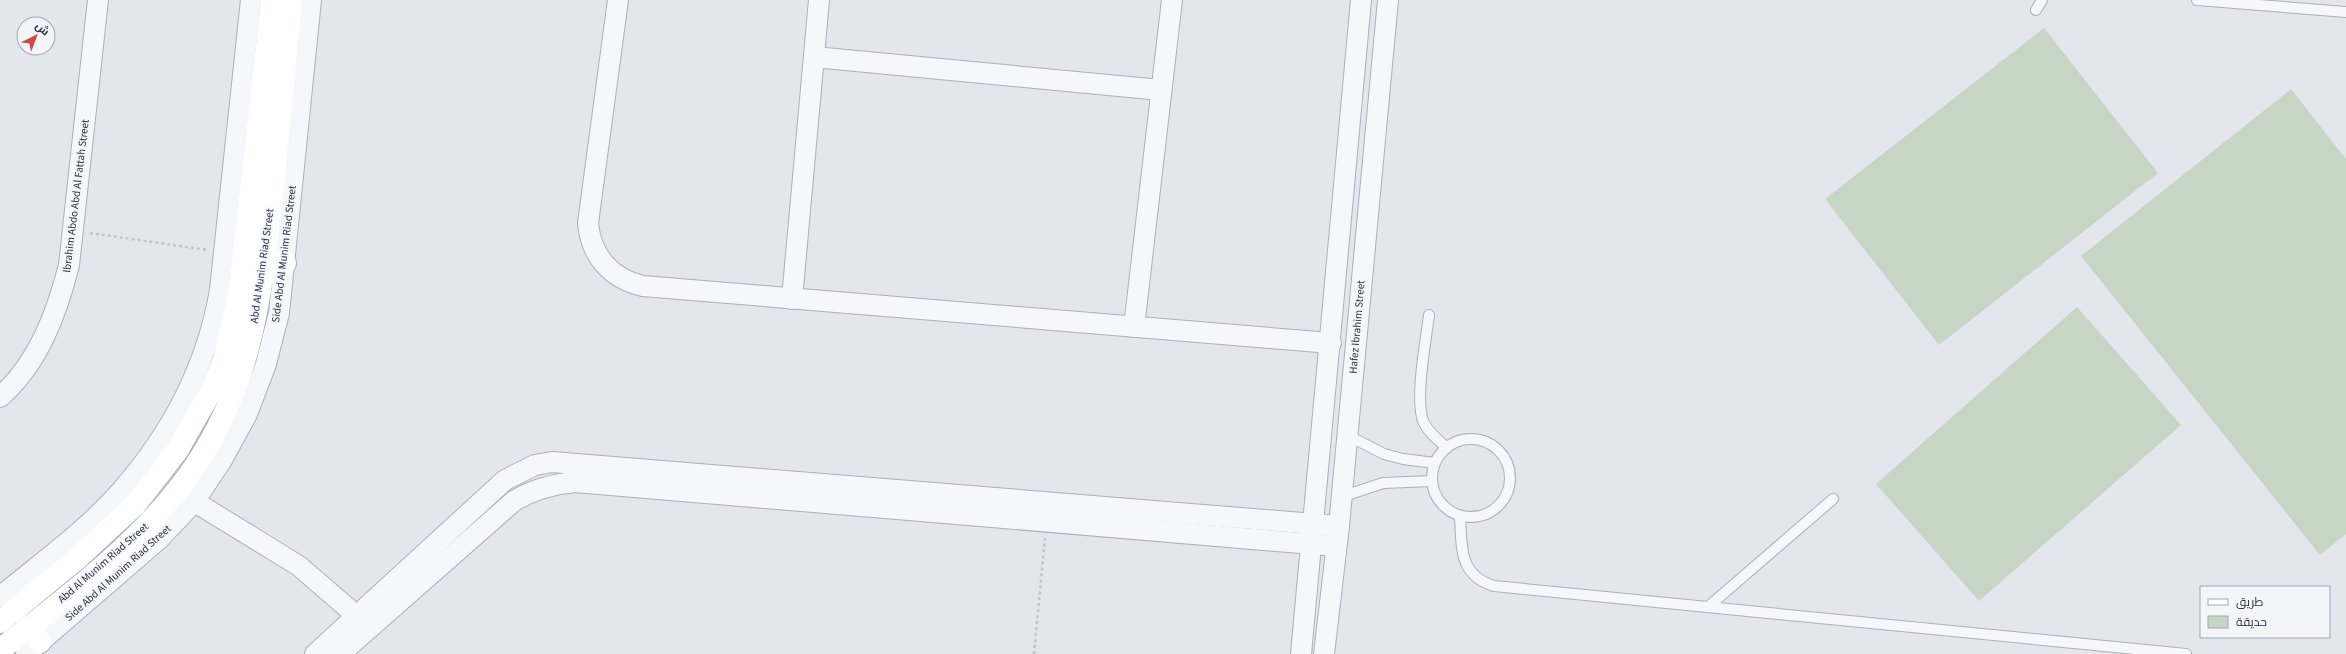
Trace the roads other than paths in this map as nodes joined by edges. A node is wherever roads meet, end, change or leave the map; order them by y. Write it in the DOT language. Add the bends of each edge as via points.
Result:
graph roads {
  1 [pos="98,0"];
  2 [pos="252,0"];
  3 [pos="272,0"];
  4 [pos="291,0"];
  5 [pos="311,0"];
  6 [pos="618,0"];
  7 [pos="819,0"];
  8 [pos="1172,0"];
  9 [pos="1361,0"];
  10 [pos="1388,0"];
  11 [pos="2042,0"];
  12 [pos="2197,0"];
  13 [pos="2210,1"];
  14 [pos="2036,10"];
  15 [pos="2346,12"];
  16 [pos="814,57"];
  17 [pos="1162,90"];
  18 [pos="1350,128"];
  19 [pos="1375,132"];
  20 [pos="275,262"];
  21 [pos="792,299"];
  22 [pos="1428,315"];
  23 [pos="1134,327"];
  24 [pos="1331,343"];
  25 [pos="0,397"];
  26 [pos="1347,435"];
  27 [pos="1447,448"];
  28 [pos="594,463"];
  29 [pos="1436,463"];
  30 [pos="1432,481"];
  31 [pos="591,483"];
  32 [pos="185,496"];
  33 [pos="1341,497"];
  34 [pos="1833,499"];
  35 [pos="1460,516"];
  36 [pos="1314,524"];
  37 [pos="1339,526"];
  38 [pos="1312,544"];
  39 [pos="1336,546"];
  40 [pos="408,582"];
  41 [pos="0,597"];
  42 [pos="1709,606"];
  43 [pos="358,616"];
  44 [pos="0,622"];
  45 [pos="32,641"];
  46 [pos="0,650"];
  47 [pos="315,654"];
  48 [pos="340,654"];
  49 [pos="1301,654"];
  50 [pos="1324,654"];
  51 [pos="2186,654"];
  1 -- 25 [label="street, Ibrahim Abdo Abd Al Fattah Street" via="68,272 47,331 30,361"];
  2 -- 41 [label="street" via="224,253 210,335 196,377 179,410 142,465 120,492 94,518"];
  3 -- 44 [label="street, Abd Al Munim Riad Street" via="240,291 224,360 211,391 177,451 135,505 79,557"];
  4 -- 20 [label="street, Abd Al Munim Riad Street"];
  5 -- 20 [label="street, Side Abd Al Munim Riad Street"];
  6 -- 21 [label="street" via="588,223 592,245 597,255 604,265 622,279 643,286"];
  7 -- 16 [label="street"];
  8 -- 17 [label="street"];
  9 -- 18 [label="street"];
  10 -- 19 [label="street, Hafez Ibrahim Street"];
  11 -- 14 [label="lane"];
  12 -- 13 [label="lane"];
  13 -- 15 [label="lane"];
  16 -- 17 [label="street"];
  16 -- 21 [label="street"];
  17 -- 23 [label="street"];
  18 -- 19 [label="street"];
  18 -- 24 [label="street"];
  19 -- 26 [label="street, Hafez Ibrahim Street"];
  20 -- 32 [label="street, Abd Al Munim Riad Street" via="260,297 244,366"];
  21 -- 23 [label="street"];
  22 -- 27 [label="lane" via="1419,406 1429,431"];
  23 -- 24 [label="street"];
  24 -- 36 [label="street"];
  26 -- 29 [label="lane" via="1384,454"];
  26 -- 33 [label="street, Hafez Ibrahim Street"];
  27 -- 29 [label="lane"];
  27 -- 35 [label="lane" via="1464,440 1482,441 1498,450 1508,466 1510,485 1496,509 1479,517"];
  28 -- 31 [label="street"];
  28 -- 36 [label="street"];
  28 -- 40 [label="street" via="552,462 520,471 505,480"];
  29 -- 30 [label="lane"];
  30 -- 33 [label="lane" via="1383,483"];
  30 -- 35 [label="lane" via="1438,499"];
  31 -- 38 [label="street"];
  31 -- 40 [label="street" via="554,484 533,490 514,501"];
  32 -- 43 [label="street" via="299,566"];
  32 -- 45 [label="street, Abd Al Munim Riad Street" via="125,546"];
  33 -- 37 [label="street, Hafez Ibrahim Street"];
  34 -- 42 [label="lane"];
  35 -- 42 [label="lane" via="1463,557 1473,574 1487,584"];
  36 -- 37 [label="street"];
  36 -- 38 [label="street"];
  37 -- 39 [label="street, Hafez Ibrahim Street"];
  38 -- 39 [label="street"];
  38 -- 49 [label="street"];
  39 -- 50 [label="street, Hafez Ibrahim Street"];
  40 -- 43 [label="street"];
  40 -- 48 [label="street"];
  42 -- 51 [label="lane"];
  43 -- 47 [label="street"];
  45 -- 46 [label="street, Abd Al Munim Riad Street"];
}
